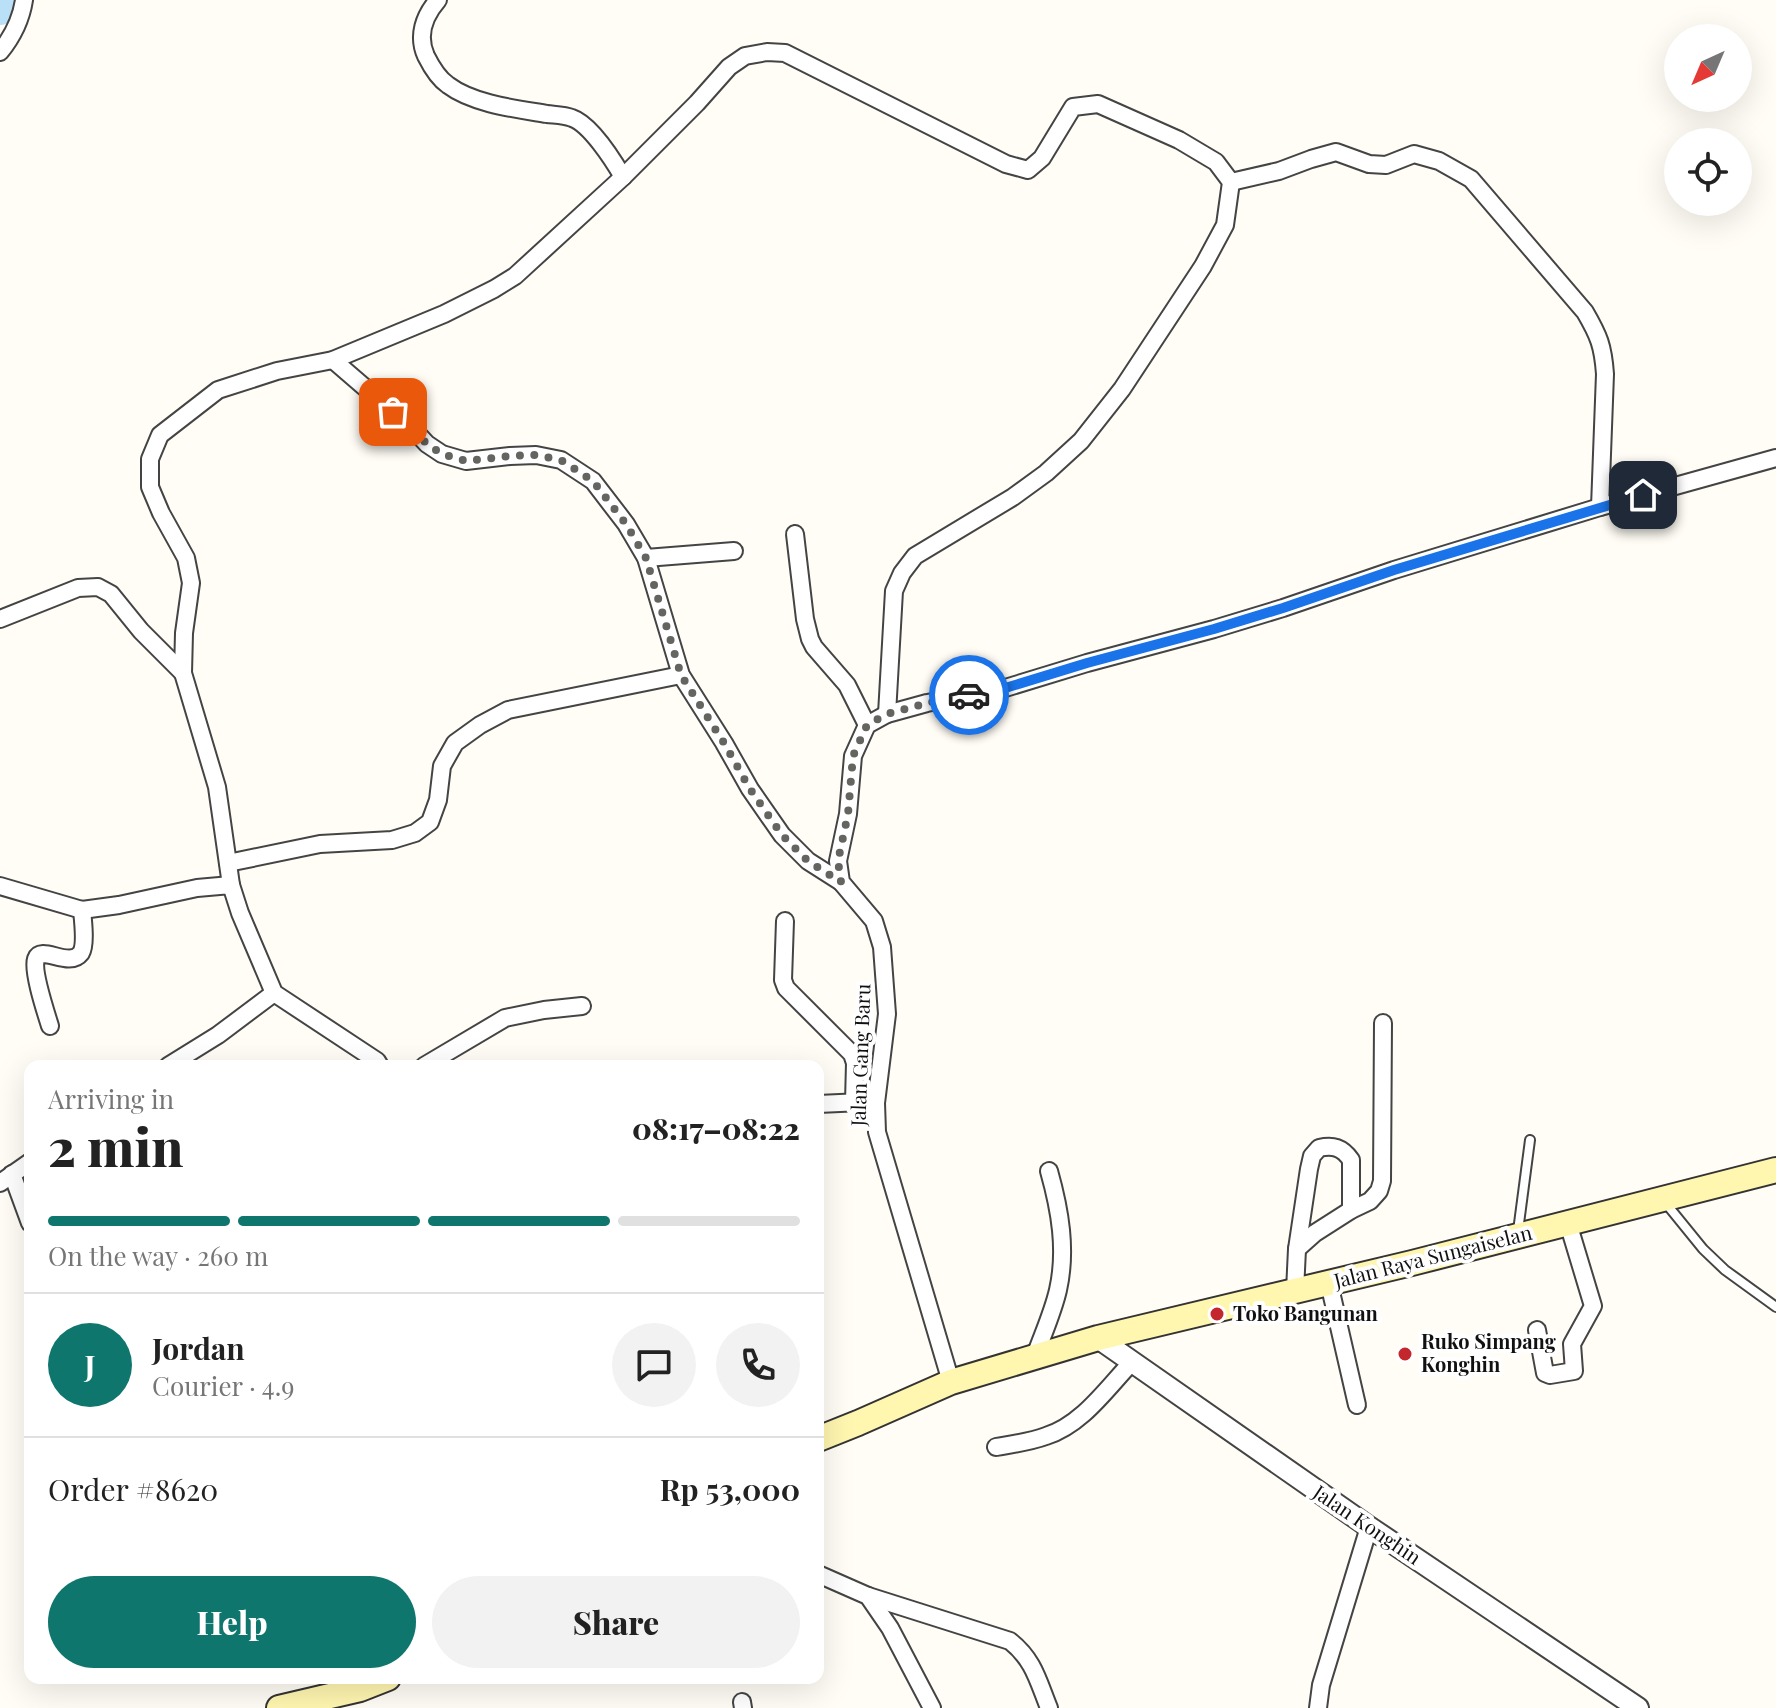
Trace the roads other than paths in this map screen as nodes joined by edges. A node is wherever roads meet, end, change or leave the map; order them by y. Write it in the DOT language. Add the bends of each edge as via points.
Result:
graph roads {
  1 [pos="24,0"];
  2 [pos="438,0"];
  3 [pos="0,52"];
  4 [pos="623,177"];
  5 [pos="1231,182"];
  6 [pos="333,360"];
  7 [pos="1776,458"];
  8 [pos="1600,507"];
  9 [pos="795,534"];
  10 [pos="734,551"];
  11 [pos="646,558"];
  12 [pos="0,619"];
  13 [pos="183,673"];
  14 [pos="681,675"];
  15 [pos="887,714"];
  16 [pos="867,725"];
  17 [pos="228,863"];
  18 [pos="841,882"];
  19 [pos="231,885"];
  20 [pos="0,886"];
  21 [pos="82,910"];
  22 [pos="785,921"];
  23 [pos="274,993"];
  24 [pos="582,1006"];
  25 [pos="1383,1023"];
  26 [pos="50,1026"];
  27 [pos="178,1060"];
  28 [pos="375,1060"];
  29 [pos="434,1060"];
  30 [pos="854,1102"];
  31 [pos="876,1103"];
  32 [pos="824,1104"];
  33 [pos="1530,1140"];
  34 [pos="24,1166"];
  35 [pos="1776,1170"];
  36 [pos="1049,1171"];
  37 [pos="6,1178"];
  38 [pos="1660,1198"];
  39 [pos="1351,1210"];
  40 [pos="24,1212"];
  41 [pos="1568,1223"];
  42 [pos="1517,1236"];
  43 [pos="1297,1249"];
  44 [pos="1329,1283"];
  45 [pos="1295,1291"];
  46 [pos="1776,1307"];
  47 [pos="1537,1330"];
  48 [pos="1098,1338"];
  49 [pos="1035,1356"];
  50 [pos="1132,1362"];
  51 [pos="951,1382"];
  52 [pos="1357,1405"];
  53 [pos="824,1437"];
  54 [pos="996,1447"];
  55 [pos="1369,1527"];
  56 [pos="824,1577"];
  57 [pos="868,1596"];
  58 [pos="373,1684"];
  59 [pos="342,1686"];
  60 [pos="279,1708"];
  61 [pos="932,1708"];
  62 [pos="1049,1708"];
  63 [pos="1318,1708"];
  64 [pos="1638,1708"];
  1 -- 3 [label="street"];
  2 -- 4 [label="street" via="420,35 424,52 445,84 467,96 572,118 585,125"];
  4 -- 5 [label="street" via="729,67 745,56 767,52 785,53 1006,164 1028,170 1042,158 1073,107 1098,104 1179,140 1216,162"];
  4 -- 6 [label="street" via="515,276 444,314"];
  5 -- 8 [label="street" via="1336,152 1386,165 1414,154 1471,179 1585,312 1599,336 1605,374"];
  5 -- 15 [label="street" via="1225,225 1203,266 1081,441 1013,497 915,556 902,573 894,591"];
  6 -- 11 [label="street, Jalan Gang Baru" via="442,454 466,461 536,455 561,460 593,481"];
  6 -- 13 [label="street" via="218,390 160,435 150,459 150,487 186,558 191,583"];
  7 -- 8 [label="street"];
  8 -- 15 [label="street" via="1214,629 1002,689"];
  9 -- 16 [label="street" via="810,639 847,685"];
  10 -- 11 [label="street"];
  11 -- 14 [label="street, Jalan Gang Baru"];
  12 -- 13 [label="street" via="78,588 98,587 111,594"];
  13 -- 17 [label="street" via="217,787"];
  14 -- 17 [label="street" via="508,710 480,725 455,743 442,766 430,822 415,833 392,840 320,844"];
  14 -- 18 [label="street, Jalan Gang Baru" via="782,835 808,861"];
  15 -- 16 [label="street"];
  16 -- 18 [label="street" via="853,756 838,861"];
  17 -- 19 [label="street"];
  18 -- 31 [label="street, Jalan Gang Baru" via="874,921 882,947 887,1014"];
  19 -- 21 [label="street"];
  19 -- 23 [label="street"];
  20 -- 21 [label="street"];
  21 -- 26 [label="street" via="79,956 63,959 44,953 36,959"];
  22 -- 30 [label="street" via="786,988 852,1054"];
  23 -- 27 [label="street"];
  23 -- 28 [label="street"];
  24 -- 29 [label="street" via="505,1018"];
  25 -- 39 [label="street" via="1382,1181 1370,1201"];
  30 -- 31 [label="street"];
  30 -- 32 [label="street"];
  31 -- 51 [label="street, Jalan Gang Baru" via="877,1132"];
  33 -- 42 [label="lane"];
  34 -- 37 [label="street"];
  35 -- 38 [label="main road, Jalan Raya Sungaiselan"];
  36 -- 49 [label="street" via="1062,1232 1062,1263"];
  37 -- 40 [label="street"];
  38 -- 41 [label="main road, Jalan Raya Sungaiselan"];
  38 -- 46 [label="lane" via="1725,1270"];
  39 -- 43 [label="street"];
  39 -- 43 [label="street" via="1351,1160 1340,1148 1319,1148 1309,1169"];
  41 -- 42 [label="main road, Jalan Raya Sungaiselan"];
  41 -- 47 [label="street" via="1593,1306 1572,1344 1574,1371 1545,1373"];
  42 -- 44 [label="main road, Jalan Raya Sungaiselan"];
  43 -- 45 [label="street"];
  44 -- 45 [label="main road, Jalan Raya Sungaiselan"];
  44 -- 52 [label="street"];
  45 -- 48 [label="main road, Jalan Raya Sungaiselan"];
  48 -- 49 [label="main road, Jalan Raya Sungaiselan"];
  48 -- 50 [label="street, Jalan Konghin"];
  49 -- 51 [label="main road, Jalan Raya Sungaiselan"];
  50 -- 54 [label="street" via="1063,1428"];
  50 -- 55 [label="street, Jalan Konghin"];
  51 -- 53 [label="main road, Jalan Raya Sungaiselan"];
  55 -- 63 [label="street"];
  55 -- 64 [label="street, Jalan Konghin"];
  56 -- 57 [label="street"];
  57 -- 61 [label="street"];
  57 -- 62 [label="street" via="1010,1641 1026,1655"];
  58 -- 59 [label="main road" via="360,1689"];
  59 -- 60 [label="main road"];
}
